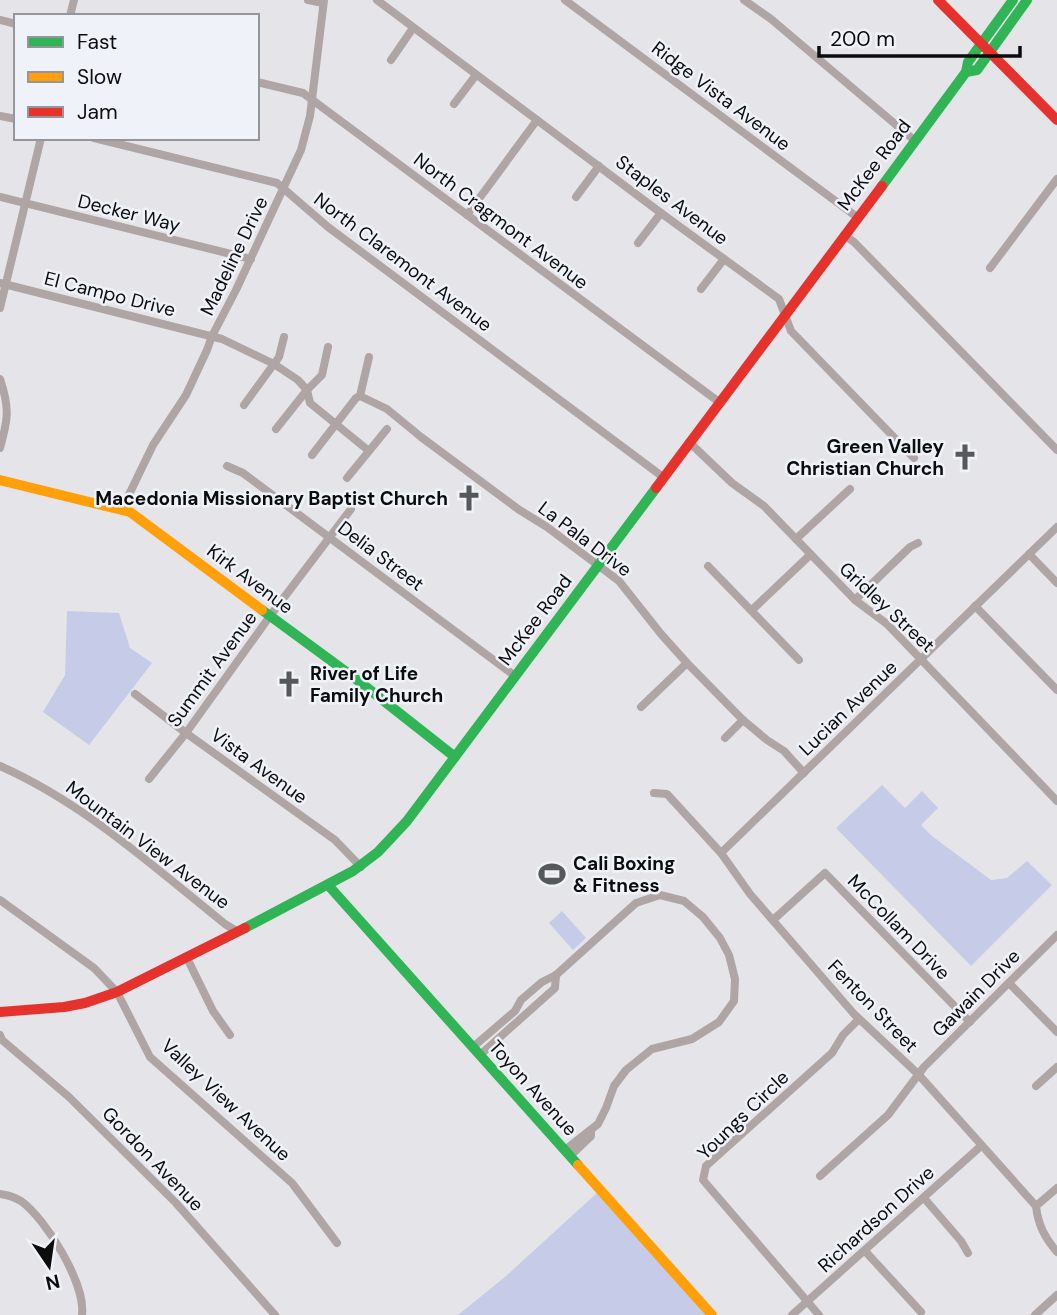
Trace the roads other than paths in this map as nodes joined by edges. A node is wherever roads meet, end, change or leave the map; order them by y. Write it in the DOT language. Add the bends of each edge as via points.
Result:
graph roads {
  1 [pos="308,0"];
  2 [pos="565,0"];
  3 [pos="744,0"];
  4 [pos="938,0"];
  5 [pos="1013,0"];
  6 [pos="1027,0"];
  7 [pos="379,1"];
  8 [pos="324,2"];
  9 [pos="413,28"];
  10 [pos="981,42"];
  11 [pos="991,51"];
  12 [pos="391,60"];
  13 [pos="966,72"];
  14 [pos="475,75"];
  15 [pos="259,82"];
  16 [pos="312,99"];
  17 [pos="454,104"];
  18 [pos="537,120"];
  19 [pos="1057,120"];
  20 [pos="41,140"];
  21 [pos="102,140"];
  22 [pos="914,141"];
  23 [pos="599,166"];
  24 [pos="1057,179"];
  25 [pos="284,190"];
  26 [pos="0,197"];
  27 [pos="576,197"];
  28 [pos="25,203"];
  29 [pos="661,213"];
  30 [pos="467,215"];
  31 [pos="857,217"];
  32 [pos="844,234"];
  33 [pos="638,243"];
  34 [pos="251,259"];
  35 [pos="723,259"];
  36 [pos="990,268"];
  37 [pos="3,284"];
  38 [pos="701,289"];
  39 [pos="0,308"];
  40 [pos="784,315"];
  41 [pos="212,336"];
  42 [pos="284,337"];
  43 [pos="328,347"];
  44 [pos="369,358"];
  45 [pos="274,364"];
  46 [pos="0,379"];
  47 [pos="307,390"];
  48 [pos="360,396"];
  49 [pos="719,402"];
  50 [pos="244,405"];
  51 [pos="335,425"];
  52 [pos="276,429"];
  53 [pos="387,429"];
  54 [pos="689,442"];
  55 [pos="0,448"];
  56 [pos="1057,450"];
  57 [pos="369,451"];
  58 [pos="313,454"];
  59 [pos="914,458"];
  60 [pos="227,466"];
  61 [pos="663,477"];
  62 [pos="347,478"];
  63 [pos="0,480"];
  64 [pos="850,489"];
  65 [pos="122,509"];
  66 [pos="351,509"];
  67 [pos="1057,527"];
  68 [pos="330,537"];
  69 [pos="796,539"];
  70 [pos="918,543"];
  71 [pos="1029,554"];
  72 [pos="810,555"];
  73 [pos="598,565"];
  74 [pos="708,566"];
  75 [pos="1057,583"];
  76 [pos="855,600"];
  77 [pos="975,606"];
  78 [pos="752,610"];
  79 [pos="270,616"];
  80 [pos="799,660"];
  81 [pos="921,660"];
  82 [pos="687,663"];
  83 [pos="515,676"];
  84 [pos="1057,690"];
  85 [pos="135,694"];
  86 [pos="640,707"];
  87 [pos="743,720"];
  88 [pos="186,733"];
  89 [pos="725,738"];
  90 [pos="455,757"];
  91 [pos="0,766"];
  92 [pos="804,772"];
  93 [pos="149,779"];
  94 [pos="654,793"];
  95 [pos="1057,801"];
  96 [pos="721,853"];
  97 [pos="361,867"];
  98 [pos="328,885"];
  99 [pos="0,900"];
  100 [pos="773,920"];
  101 [pos="238,932"];
  102 [pos="1057,935"];
  103 [pos="187,958"];
  104 [pos="556,975"];
  105 [pos="1009,983"];
  106 [pos="117,992"];
  107 [pos="0,1012"];
  108 [pos="859,1019"];
  109 [pos="970,1022"];
  110 [pos="1057,1032"];
  111 [pos="0,1035"];
  112 [pos="230,1035"];
  113 [pos="477,1051"];
  114 [pos="1057,1067"];
  115 [pos="918,1074"];
  116 [pos="1036,1086"];
  117 [pos="981,1146"];
  118 [pos="568,1153"];
  119 [pos="820,1176"];
  120 [pos="1057,1188"];
  121 [pos="0,1194"];
  122 [pos="924,1198"];
  123 [pos="1036,1206"];
  124 [pos="337,1244"];
  125 [pos="864,1251"];
  126 [pos="1057,1252"];
  127 [pos="968,1253"];
  128 [pos="1057,1295"];
  129 [pos="807,1301"];
  130 [pos="921,1312"];
  131 [pos="82,1315"];
  132 [pos="275,1315"];
  133 [pos="712,1315"];
  134 [pos="792,1315"];
  135 [pos="819,1315"];
  136 [pos="1035,1315"];
  1 -- 8 [label="street"];
  2 -- 31 [label="street, Ridge Vista Avenue"];
  3 -- 22 [label="street"];
  4 -- 10 [label="street"];
  5 -- 10 [label="street, McKee Road"];
  6 -- 11 [label="street, McKee Road"];
  7 -- 9 [label="street, Staples Avenue"];
  8 -- 16 [label="street, Madeline Drive"];
  9 -- 12 [label="street"];
  9 -- 14 [label="street, Staples Avenue"];
  10 -- 11 [label="street"];
  10 -- 13 [label="street, McKee Road"];
  11 -- 13 [label="street, McKee Road" via="976,70"];
  11 -- 19 [label="street"];
  13 -- 22 [label="street, McKee Road"];
  14 -- 17 [label="street"];
  14 -- 18 [label="street, Staples Avenue"];
  15 -- 16 [label="street, North Cragmont Avenue"];
  16 -- 25 [label="street, Madeline Drive" via="301,150"];
  16 -- 30 [label="street, North Cragmont Avenue"];
  18 -- 23 [label="street, Staples Avenue"];
  18 -- 30 [label="street"];
  20 -- 28 [label="street"];
  21 -- 25 [label="street, North Claremont Avenue" via="277,183"];
  22 -- 31 [label="street, McKee Road"];
  23 -- 27 [label="street"];
  23 -- 29 [label="street, Staples Avenue"];
  24 -- 36 [label="street"];
  25 -- 34 [label="street, Madeline Drive"];
  25 -- 61 [label="street, North Claremont Avenue"];
  26 -- 28 [label="street, Decker Way"];
  28 -- 34 [label="street, Decker Way"];
  28 -- 37 [label="street"];
  29 -- 33 [label="street"];
  29 -- 35 [label="street, Staples Avenue"];
  30 -- 49 [label="street, North Cragmont Avenue"];
  31 -- 32 [label="street, McKee Road"];
  32 -- 40 [label="street, McKee Road"];
  32 -- 56 [label="street"];
  34 -- 41 [label="street, Madeline Drive"];
  35 -- 38 [label="street"];
  35 -- 40 [label="street, Staples Avenue" via="779,299"];
  37 -- 39 [label="street"];
  37 -- 41 [label="street, El Campo Drive"];
  40 -- 49 [label="street, McKee Road"];
  40 -- 59 [label="street, Staples Avenue" via="791,331"];
  41 -- 45 [label="street, El Campo Drive"];
  41 -- 65 [label="street, Madeline Drive" via="186,395 153,445"];
  42 -- 45 [label="street"];
  43 -- 47 [label="street" via="322,374"];
  44 -- 48 [label="street"];
  45 -- 47 [label="street, El Campo Drive"];
  45 -- 50 [label="street"];
  46 -- 55 [label="street" via="8,418"];
  47 -- 51 [label="street, El Campo Drive" via="310,403"];
  47 -- 52 [label="street"];
  48 -- 51 [label="street"];
  48 -- 73 [label="street, La Pala Drive" via="387,409"];
  49 -- 54 [label="street, McKee Road"];
  51 -- 57 [label="street, El Campo Drive"];
  51 -- 58 [label="street"];
  53 -- 57 [label="street"];
  54 -- 61 [label="street, McKee Road"];
  54 -- 69 [label="street, Gridley Street"];
  57 -- 62 [label="street"];
  60 -- 68 [label="street, Delia Street"];
  61 -- 73 [label="street, McKee Road"];
  63 -- 65 [label="street, Kirk Avenue"];
  64 -- 69 [label="street"];
  65 -- 79 [label="street, Kirk Avenue"];
  66 -- 68 [label="street, Summit Avenue"];
  67 -- 71 [label="street, Lucian Avenue"];
  68 -- 79 [label="street, Summit Avenue"];
  68 -- 83 [label="street, Delia Street"];
  69 -- 72 [label="street, Gridley Street"];
  70 -- 76 [label="street"];
  71 -- 75 [label="street"];
  71 -- 77 [label="street, Lucian Avenue"];
  72 -- 76 [label="street, Gridley Street"];
  72 -- 78 [label="street"];
  73 -- 82 [label="street, La Pala Drive" via="620,580"];
  73 -- 83 [label="street, McKee Road"];
  74 -- 78 [label="street"];
  76 -- 81 [label="street, Gridley Street" via="887,624"];
  77 -- 81 [label="street, Lucian Avenue"];
  77 -- 84 [label="street"];
  78 -- 80 [label="street"];
  79 -- 88 [label="street, Summit Avenue"];
  79 -- 90 [label="street, Kirk Avenue"];
  81 -- 92 [label="street, Lucian Avenue"];
  81 -- 95 [label="street, Gridley Street"];
  82 -- 86 [label="street"];
  82 -- 87 [label="street, La Pala Drive"];
  83 -- 90 [label="street, McKee Road"];
  85 -- 88 [label="street, Vista Avenue"];
  87 -- 89 [label="street"];
  87 -- 92 [label="street, La Pala Drive"];
  88 -- 93 [label="street, Summit Avenue"];
  88 -- 97 [label="street, Vista Avenue" via="335,840"];
  90 -- 97 [label="street, McKee Road" via="387,845"];
  91 -- 101 [label="street, Mountain View Avenue" via="60,797"];
  92 -- 96 [label="street, Lucian Avenue"];
  94 -- 96 [label="street, Fenton Street" via="667,794"];
  96 -- 100 [label="street, Fenton Street"];
  97 -- 98 [label="street, McKee Road"];
  98 -- 101 [label="street, McKee Road"];
  98 -- 113 [label="street, Toyon Avenue"];
  99 -- 106 [label="street, Valley View Avenue" via="94,968"];
  100 -- 108 [label="street, Fenton Street"];
  100 -- 109 [label="street, McCollam Drive" via="825,873"];
  101 -- 103 [label="street, McKee Road"];
  102 -- 105 [label="street, Gawain Drive"];
  103 -- 106 [label="street, McKee Road"];
  103 -- 112 [label="street"];
  104 -- 113 [label="street" via="521,1000"];
  104 -- 113 [label="street" via="555,988"];
  104 -- 118 [label="street" via="636,903 660,895 684,901 703,917 729,955 735,979 734,1001 719,1022 692,1039 652,1049 626,1070 598,1124"];
  105 -- 109 [label="street, Gawain Drive"];
  105 -- 110 [label="street"];
  106 -- 107 [label="street, McKee Road" via="64,1007"];
  106 -- 124 [label="street, Valley View Avenue" via="150,1057 292,1183"];
  108 -- 115 [label="street, Fenton Street"];
  108 -- 129 [label="street, Youngs Circle" via="832,1053 706,1166 703,1180"];
  109 -- 115 [label="street, Gawain Drive"];
  111 -- 132 [label="street, Gordon Avenue" via="176,1203"];
  113 -- 118 [label="street, Toyon Avenue"];
  114 -- 116 [label="street"];
  115 -- 117 [label="street, Fenton Street"];
  115 -- 119 [label="street, Gawain Drive" via="888,1115"];
  117 -- 122 [label="street, Richardson Drive"];
  117 -- 123 [label="street, Fenton Street"];
  118 -- 133 [label="street, Toyon Avenue"];
  120 -- 123 [label="street"];
  121 -- 131 [label="street" via="23,1203 46,1227 75,1279"];
  122 -- 125 [label="street, Richardson Drive"];
  122 -- 127 [label="street"];
  123 -- 126 [label="street, Fenton Street" via="1037,1221"];
  125 -- 129 [label="street, Richardson Drive"];
  125 -- 130 [label="street"];
  128 -- 136 [label="street"];
  129 -- 134 [label="street, Richardson Drive"];
  129 -- 135 [label="street"];
}
